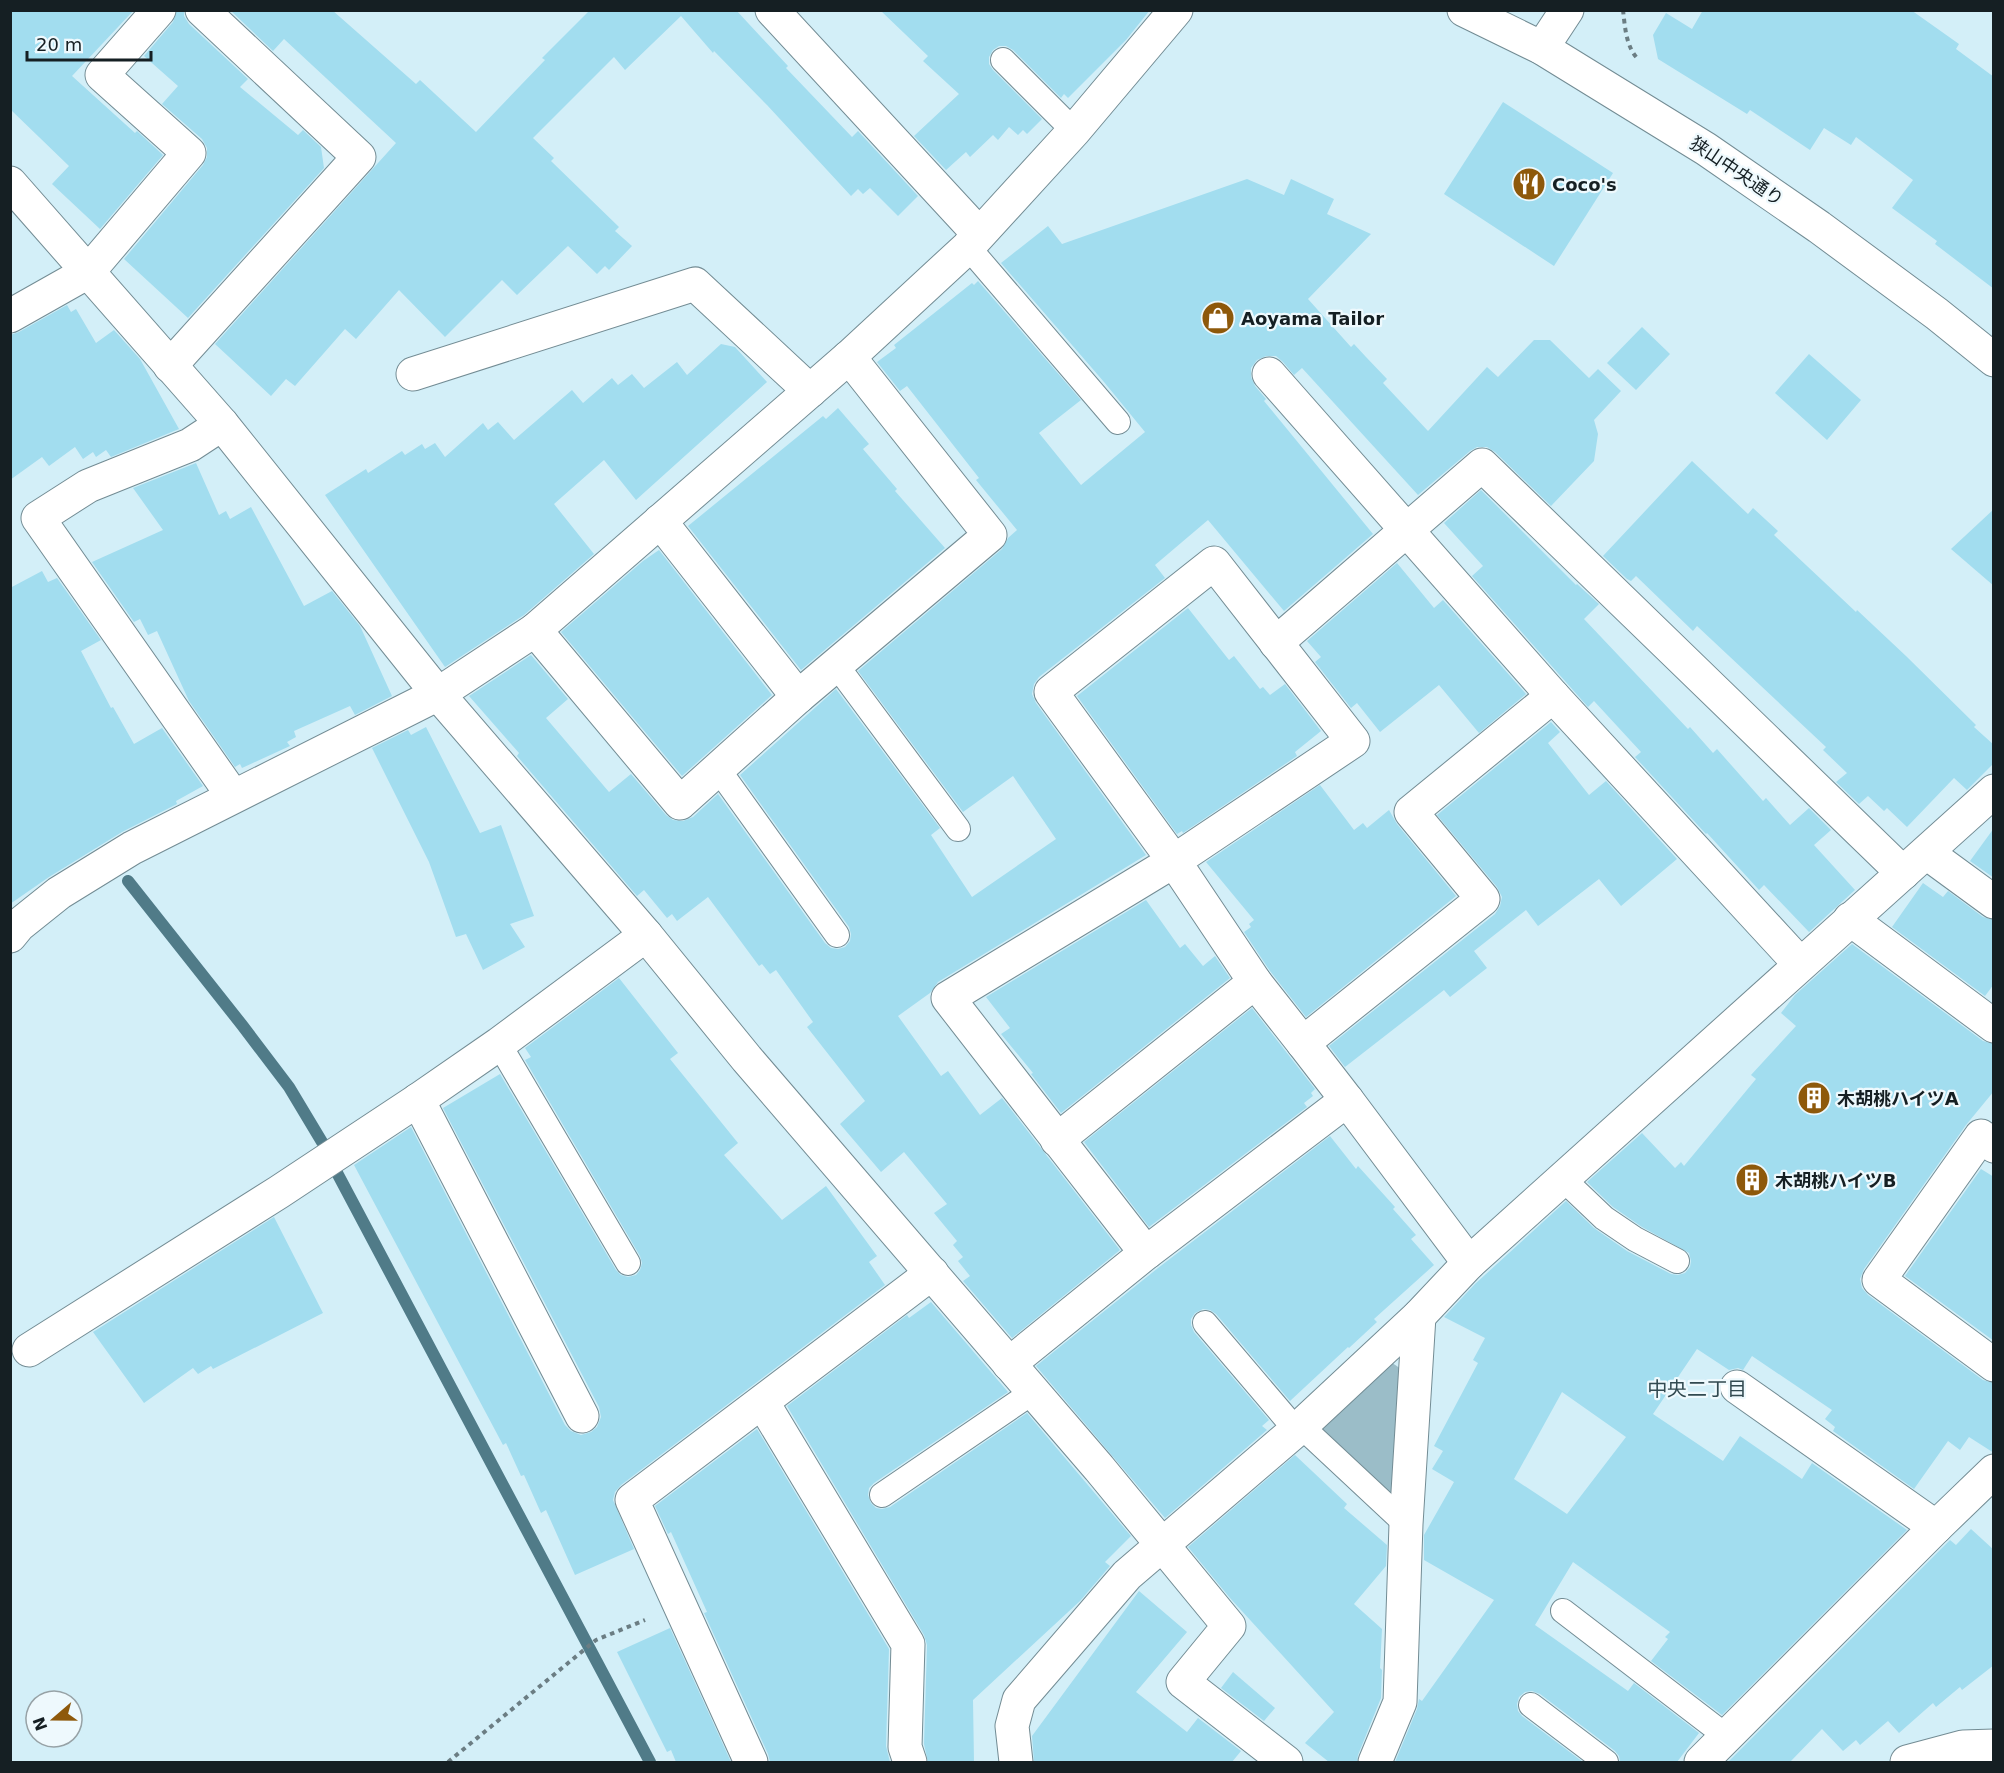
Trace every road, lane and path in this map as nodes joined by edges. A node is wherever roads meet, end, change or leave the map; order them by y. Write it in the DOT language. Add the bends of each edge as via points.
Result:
graph roads {
  1 [pos="159,10"];
  2 [pos="202,10"];
  3 [pos="772,10"];
  4 [pos="1176,10"];
  5 [pos="1464,10"];
  6 [pos="1567,10"];
  7 [pos="1542,48"];
  8 [pos="1003,60"];
  9 [pos="1074,131"];
  10 [pos="10,183"];
  11 [pos="973,241"];
  12 [pos="88,272"];
  13 [pos="10,316"];
  14 [pos="849,357"];
  15 [pos="1994,360"];
  16 [pos="170,366"];
  17 [pos="413,374"];
  18 [pos="1269,374"];
  19 [pos="810,391"];
  20 [pos="1118,423"];
  21 [pos="222,424"];
  22 [pos="660,521"];
  23 [pos="1407,530"];
  24 [pos="535,630"];
  25 [pos="1276,643"];
  26 [pos="837,666"];
  27 [pos="438,694"];
  28 [pos="1553,696"];
  29 [pos="798,697"];
  30 [pos="718,770"];
  31 [pos="1994,791"];
  32 [pos="233,796"];
  33 [pos="958,829"];
  34 [pos="1174,861"];
  35 [pos="1915,863"];
  36 [pos="1994,902"];
  37 [pos="1851,919"];
  38 [pos="646,935"];
  39 [pos="837,935"];
  40 [pos="10,936"];
  41 [pos="1800,964"];
  42 [pos="1255,982"];
  43 [pos="1994,1026"];
  44 [pos="1303,1043"];
  45 [pos="499,1044"];
  46 [pos="418,1100"];
  47 [pos="1347,1100"];
  48 [pos="1057,1140"];
  49 [pos="1994,1146"];
  50 [pos="1562,1178"];
  51 [pos="1146,1253"];
  52 [pos="1677,1261"];
  53 [pos="628,1263"];
  54 [pos="1469,1263"];
  55 [pos="932,1273"];
  56 [pos="1419,1316"];
  57 [pos="1204,1323"];
  58 [pos="29,1350"];
  59 [pos="1009,1364"];
  60 [pos="1994,1365"];
  61 [pos="1737,1388"];
  62 [pos="1033,1392"];
  63 [pos="763,1403"];
  64 [pos="582,1416"];
  65 [pos="1299,1428"];
  66 [pos="1994,1472"];
  67 [pos="882,1495"];
  68 [pos="1406,1524"];
  69 [pos="1935,1527"];
  70 [pos="1163,1544"];
  71 [pos="680,1605"];
  72 [pos="1563,1611"];
  73 [pos="1531,1705"];
  74 [pos="1726,1736"];
  75 [pos="1979,1752"];
  76 [pos="448,1762"];
  77 [pos="751,1762"];
  78 [pos="910,1762"];
  79 [pos="1016,1762"];
  80 [pos="1286,1762"];
  81 [pos="1375,1762"];
  82 [pos="1606,1762"];
  83 [pos="1701,1762"];
  84 [pos="1907,1762"];
  1 -- 12 [label="street" via="102,75 189,153"];
  2 -- 16 [label="street" via="359,156"];
  3 -- 11 [label="street"];
  4 -- 9 [label="street"];
  5 -- 7 [label="street, 狭山中央通り"];
  6 -- 7 [label="street"];
  7 -- 15 [label="street, 狭山中央通り" via="1716,155 1910,294"];
  8 -- 9 [label="lane"];
  9 -- 11 [label="street"];
  10 -- 12 [label="street"];
  11 -- 14 [label="street"];
  11 -- 20 [label="lane"];
  12 -- 13 [label="street"];
  12 -- 16 [label="street"];
  14 -- 19 [label="street"];
  14 -- 26 [label="street" via="990,535"];
  16 -- 21 [label="street"];
  17 -- 19 [label="street" via="695,284"];
  18 -- 23 [label="street"];
  19 -- 22 [label="street"];
  21 -- 27 [label="street"];
  21 -- 32 [label="street" via="190,445 88,486 38,518"];
  22 -- 24 [label="street"];
  22 -- 29 [label="street"];
  23 -- 25 [label="street"];
  23 -- 28 [label="street"];
  23 -- 35 [label="street" via="1482,465"];
  24 -- 27 [label="street"];
  24 -- 30 [label="street" via="680,803"];
  25 -- 34 [label="street" via="1353,741"];
  25 -- 34 [label="street" via="1214,563 1051,692"];
  26 -- 29 [label="street"];
  26 -- 33 [label="lane"];
  27 -- 32 [label="street"];
  27 -- 38 [label="street"];
  28 -- 41 [label="street"];
  28 -- 44 [label="street" via="1412,812 1483,899"];
  29 -- 30 [label="street"];
  30 -- 39 [label="lane"];
  31 -- 35 [label="street"];
  32 -- 40 [label="street" via="132,848 58,893"];
  34 -- 42 [label="street"];
  34 -- 48 [label="street" via="948,998"];
  35 -- 36 [label="street"];
  35 -- 37 [label="street"];
  37 -- 41 [label="street"];
  37 -- 43 [label="street"];
  38 -- 45 [label="street"];
  38 -- 55 [label="street"];
  41 -- 50 [label="street"];
  42 -- 44 [label="street"];
  42 -- 48 [label="street"];
  44 -- 47 [label="street"];
  45 -- 46 [label="street"];
  45 -- 53 [label="lane"];
  46 -- 58 [label="street"];
  46 -- 64 [label="street"];
  47 -- 51 [label="street"];
  47 -- 54 [label="street"];
  48 -- 51 [label="street"];
  49 -- 60 [label="street" via="1981,1136 1879,1280"];
  50 -- 52 [label="lane" via="1604,1218"];
  50 -- 54 [label="street"];
  51 -- 59 [label="street"];
  54 -- 56 [label="street"];
  55 -- 59 [label="street"];
  55 -- 63 [label="street"];
  56 -- 65 [label="street"];
  56 -- 68 [label="street"];
  57 -- 65 [label="lane"];
  59 -- 62 [label="street"];
  61 -- 69 [label="street"];
  62 -- 67 [label="lane"];
  62 -- 70 [label="street"];
  63 -- 71 [label="street" via="632,1500"];
  63 -- 78 [label="street" via="908,1644 905,1747"];
  65 -- 68 [label="lane"];
  65 -- 70 [label="street"];
  66 -- 69 [label="street"];
  68 -- 81 [label="street" via="1400,1702"];
  69 -- 74 [label="street"];
  70 -- 79 [label="street" via="1127,1575 1019,1700 1012,1726"];
  70 -- 80 [label="street" via="1229,1626 1183,1682"];
  71 -- 76 [label="path" via="596,1640"];
  71 -- 77 [label="street"];
  72 -- 74 [label="lane"];
  73 -- 82 [label="lane"];
  74 -- 83 [label="street"];
  75 -- 84 [label="street"];
}
